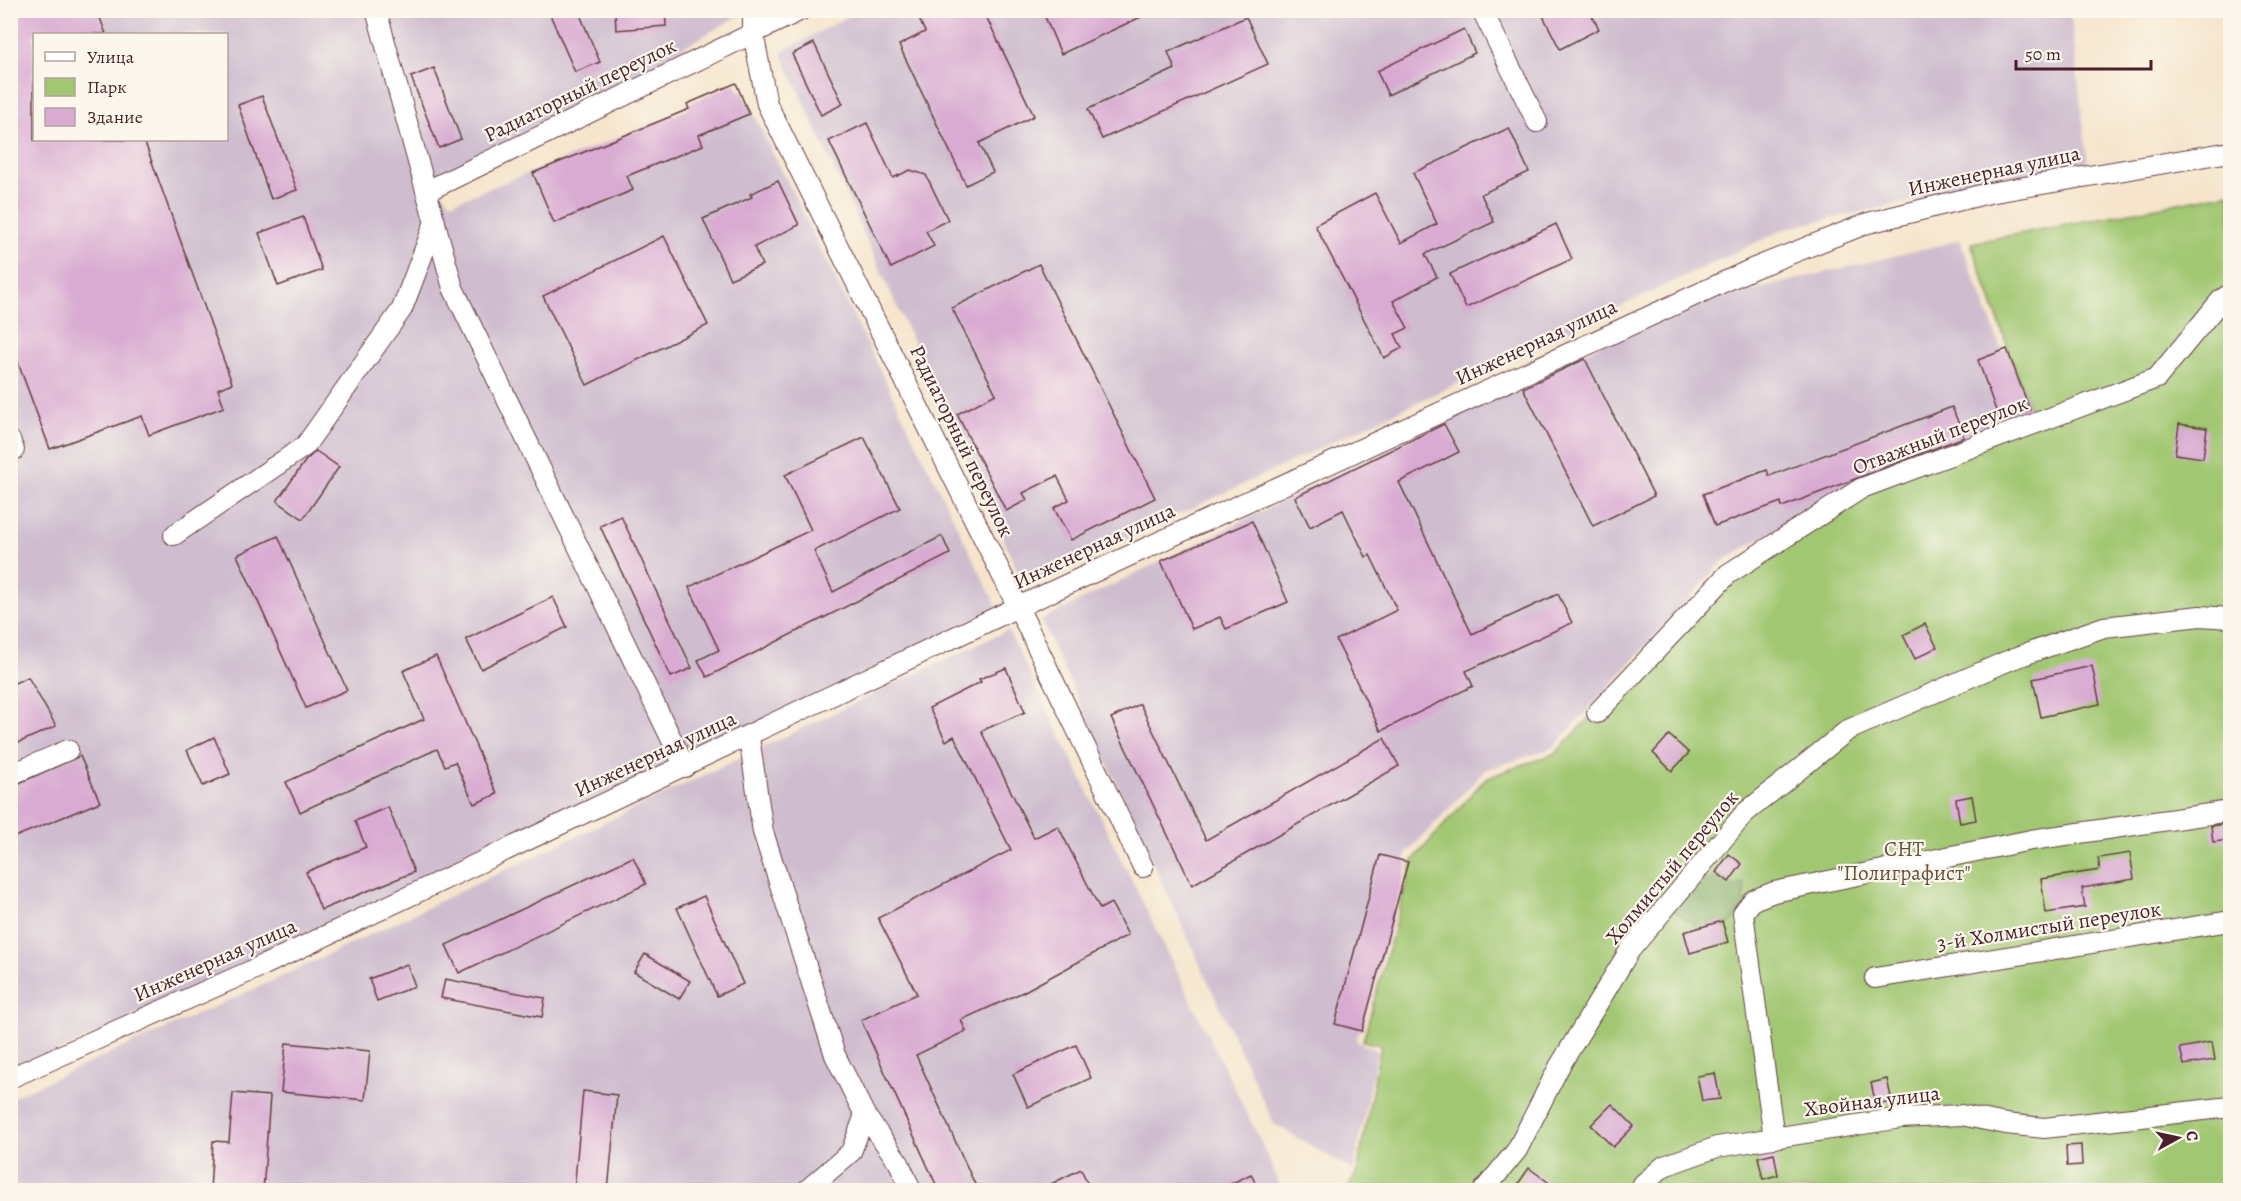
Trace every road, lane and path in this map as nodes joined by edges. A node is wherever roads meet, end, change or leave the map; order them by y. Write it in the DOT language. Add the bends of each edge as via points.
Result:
graph roads {
  1 [pos="376,10"];
  2 [pos="753,10"];
  3 [pos="801,10"];
  4 [pos="1482,10"];
  5 [pos="753,33"];
  6 [pos="1537,122"];
  7 [pos="2230,152"];
  8 [pos="427,191"];
  9 [pos="435,222"];
  10 [pos="2230,294"];
  11 [pos="174,535"];
  12 [pos="1018,607"];
  13 [pos="2230,618"];
  14 [pos="1597,713"];
  15 [pos="748,736"];
  16 [pos="68,750"];
  17 [pos="685,767"];
  18 [pos="10,775"];
  19 [pos="2230,811"];
  20 [pos="1143,867"];
  21 [pos="2230,921"];
  22 [pos="1875,978"];
  23 [pos="10,1078"];
  24 [pos="2230,1107"];
  25 [pos="865,1115"];
  26 [pos="1774,1138"];
  27 [pos="807,1191"];
  28 [pos="911,1191"];
  29 [pos="1484,1191"];
  30 [pos="1642,1191"];
  1 -- 8 [label="street"];
  2 -- 5 [label="street, Радиаторный переулок"];
  3 -- 5 [label="street, Радиаторный переулок"];
  4 -- 6 [label="street"];
  5 -- 8 [label="street, Радиаторный переулок"];
  5 -- 12 [label="street, Радиаторный переулок" via="767,104"];
  7 -- 12 [label="street, Инженерная улица" via="1989,193 1868,223 1752,269"];
  8 -- 9 [label="street"];
  9 -- 11 [label="street" via="402,309 305,446"];
  9 -- 17 [label="street" via="453,288"];
  10 -- 14 [label="street, Отважный переулок" via="2157,378 1863,488 1728,574"];
  12 -- 15 [label="street, Инженерная улица"];
  12 -- 20 [label="street, Радиаторный переулок"];
  13 -- 29 [label="street, Холмистый переулок" via="2200,616 2104,627 2012,659 1848,730 1745,813 1630,950 1559,1067 1517,1150"];
  15 -- 17 [label="street, Инженерная улица"];
  15 -- 25 [label="street" via="763,832 835,1055"];
  16 -- 18 [label="street"];
  17 -- 23 [label="street, Инженерная улица" via="275,960"];
  19 -- 26 [label="street" via="2031,840 1774,892 1753,900 1743,913"];
  21 -- 22 [label="street, 3-й Холмистый переулок"];
  24 -- 26 [label="street, Хвойная улица" via="2044,1128 1961,1115 1901,1118"];
  25 -- 27 [label="street" via="851,1152"];
  25 -- 28 [label="street" via="899,1163"];
  26 -- 30 [label="street, Хвойная улица" via="1717,1147 1664,1166 1643,1184"];
}
